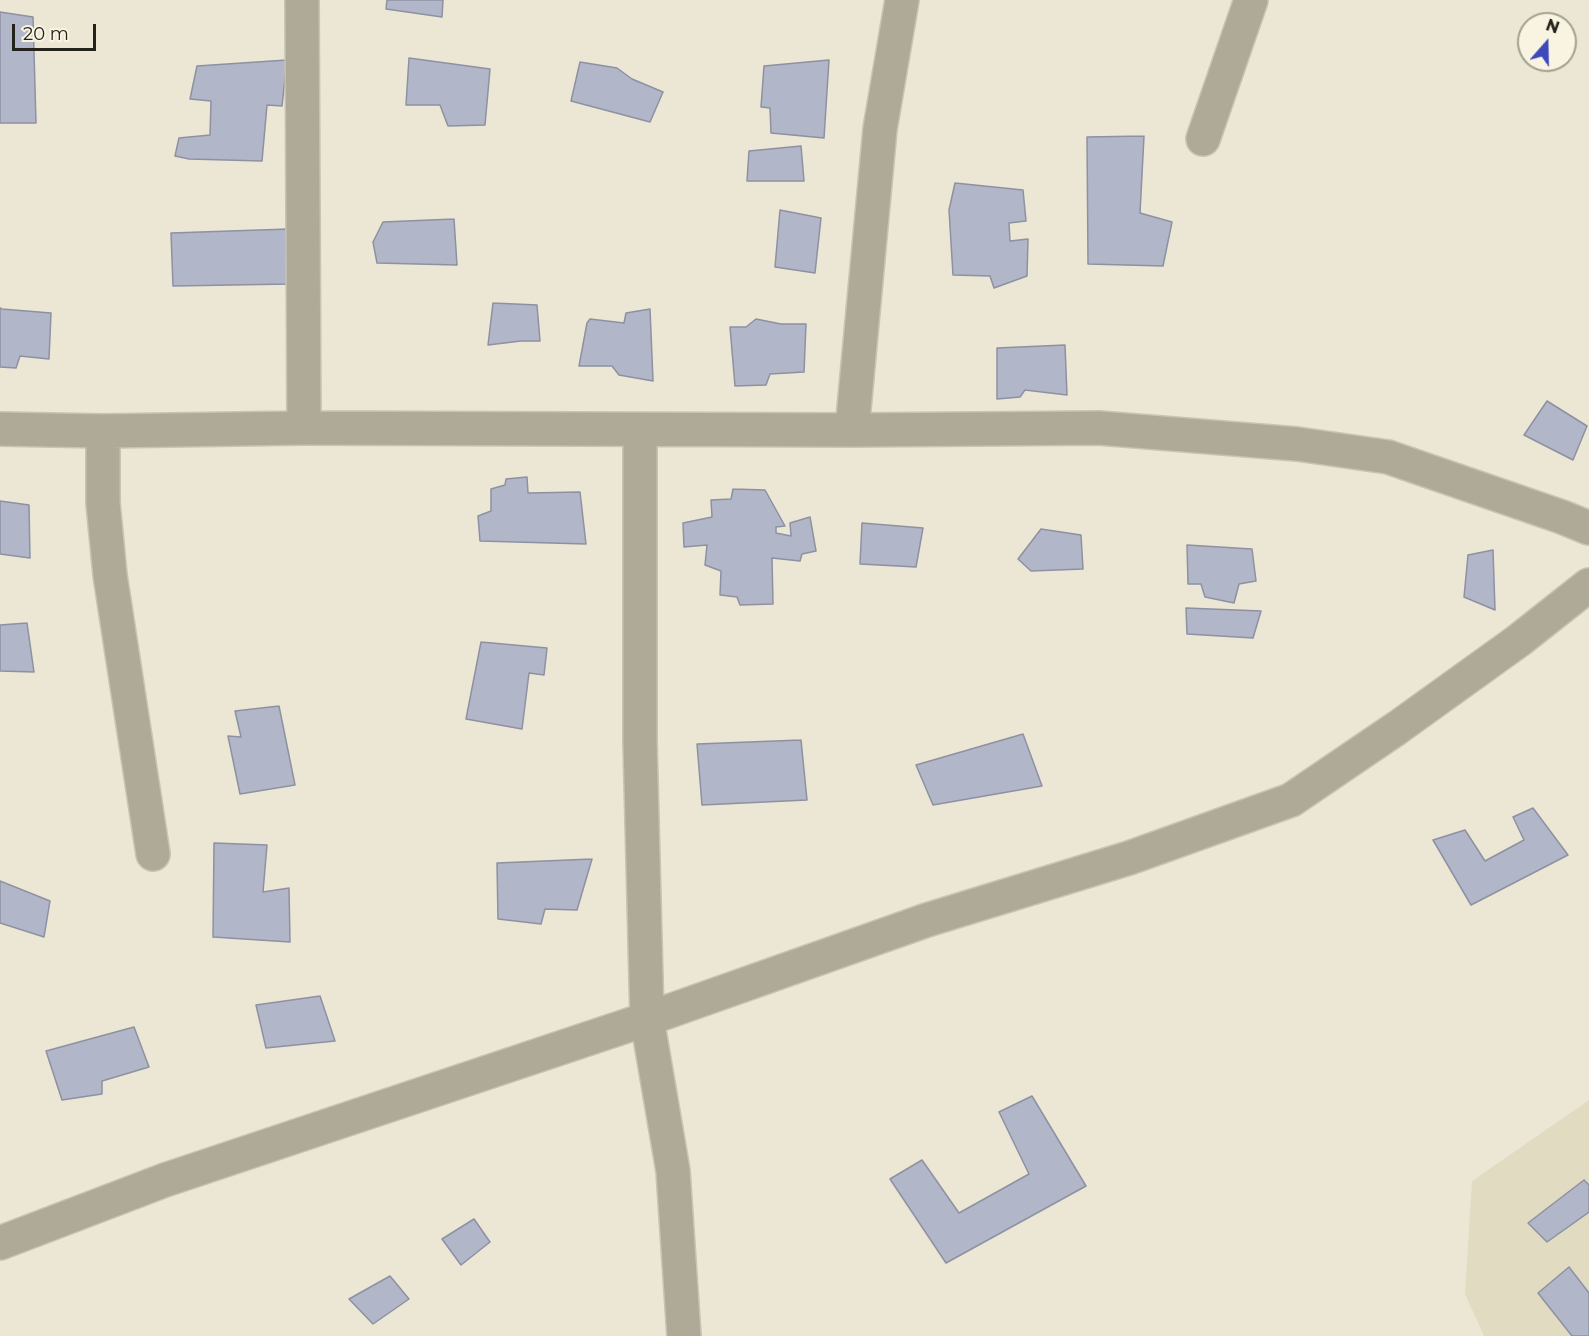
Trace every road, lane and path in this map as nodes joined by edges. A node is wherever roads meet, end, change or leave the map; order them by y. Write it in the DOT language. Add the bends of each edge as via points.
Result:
graph roads {
  1 [pos="302,0"];
  2 [pos="902,0"];
  3 [pos="1251,0"];
  4 [pos="1203,139"];
  5 [pos="304,428"];
  6 [pos="0,429"];
  7 [pos="640,430"];
  8 [pos="852,430"];
  9 [pos="103,431"];
  10 [pos="1589,528"];
  11 [pos="1589,585"];
  12 [pos="153,854"];
  13 [pos="647,1019"];
  14 [pos="0,1243"];
  15 [pos="684,1336"];
  1 -- 5 [label="street"];
  2 -- 8 [label="street" via="880,129"];
  3 -- 4 [label="street"];
  5 -- 7 [label="street"];
  5 -- 9 [label="street"];
  6 -- 9 [label="street"];
  7 -- 8 [label="street"];
  7 -- 13 [label="street" via="640,742"];
  8 -- 10 [label="street" via="1099,428 1297,444 1388,457"];
  9 -- 12 [label="street" via="110,575"];
  11 -- 13 [label="street" via="1397,729 1292,800 1129,858 927,920"];
  13 -- 14 [label="street" via="165,1180"];
  13 -- 15 [label="street" via="673,1171"];
}
